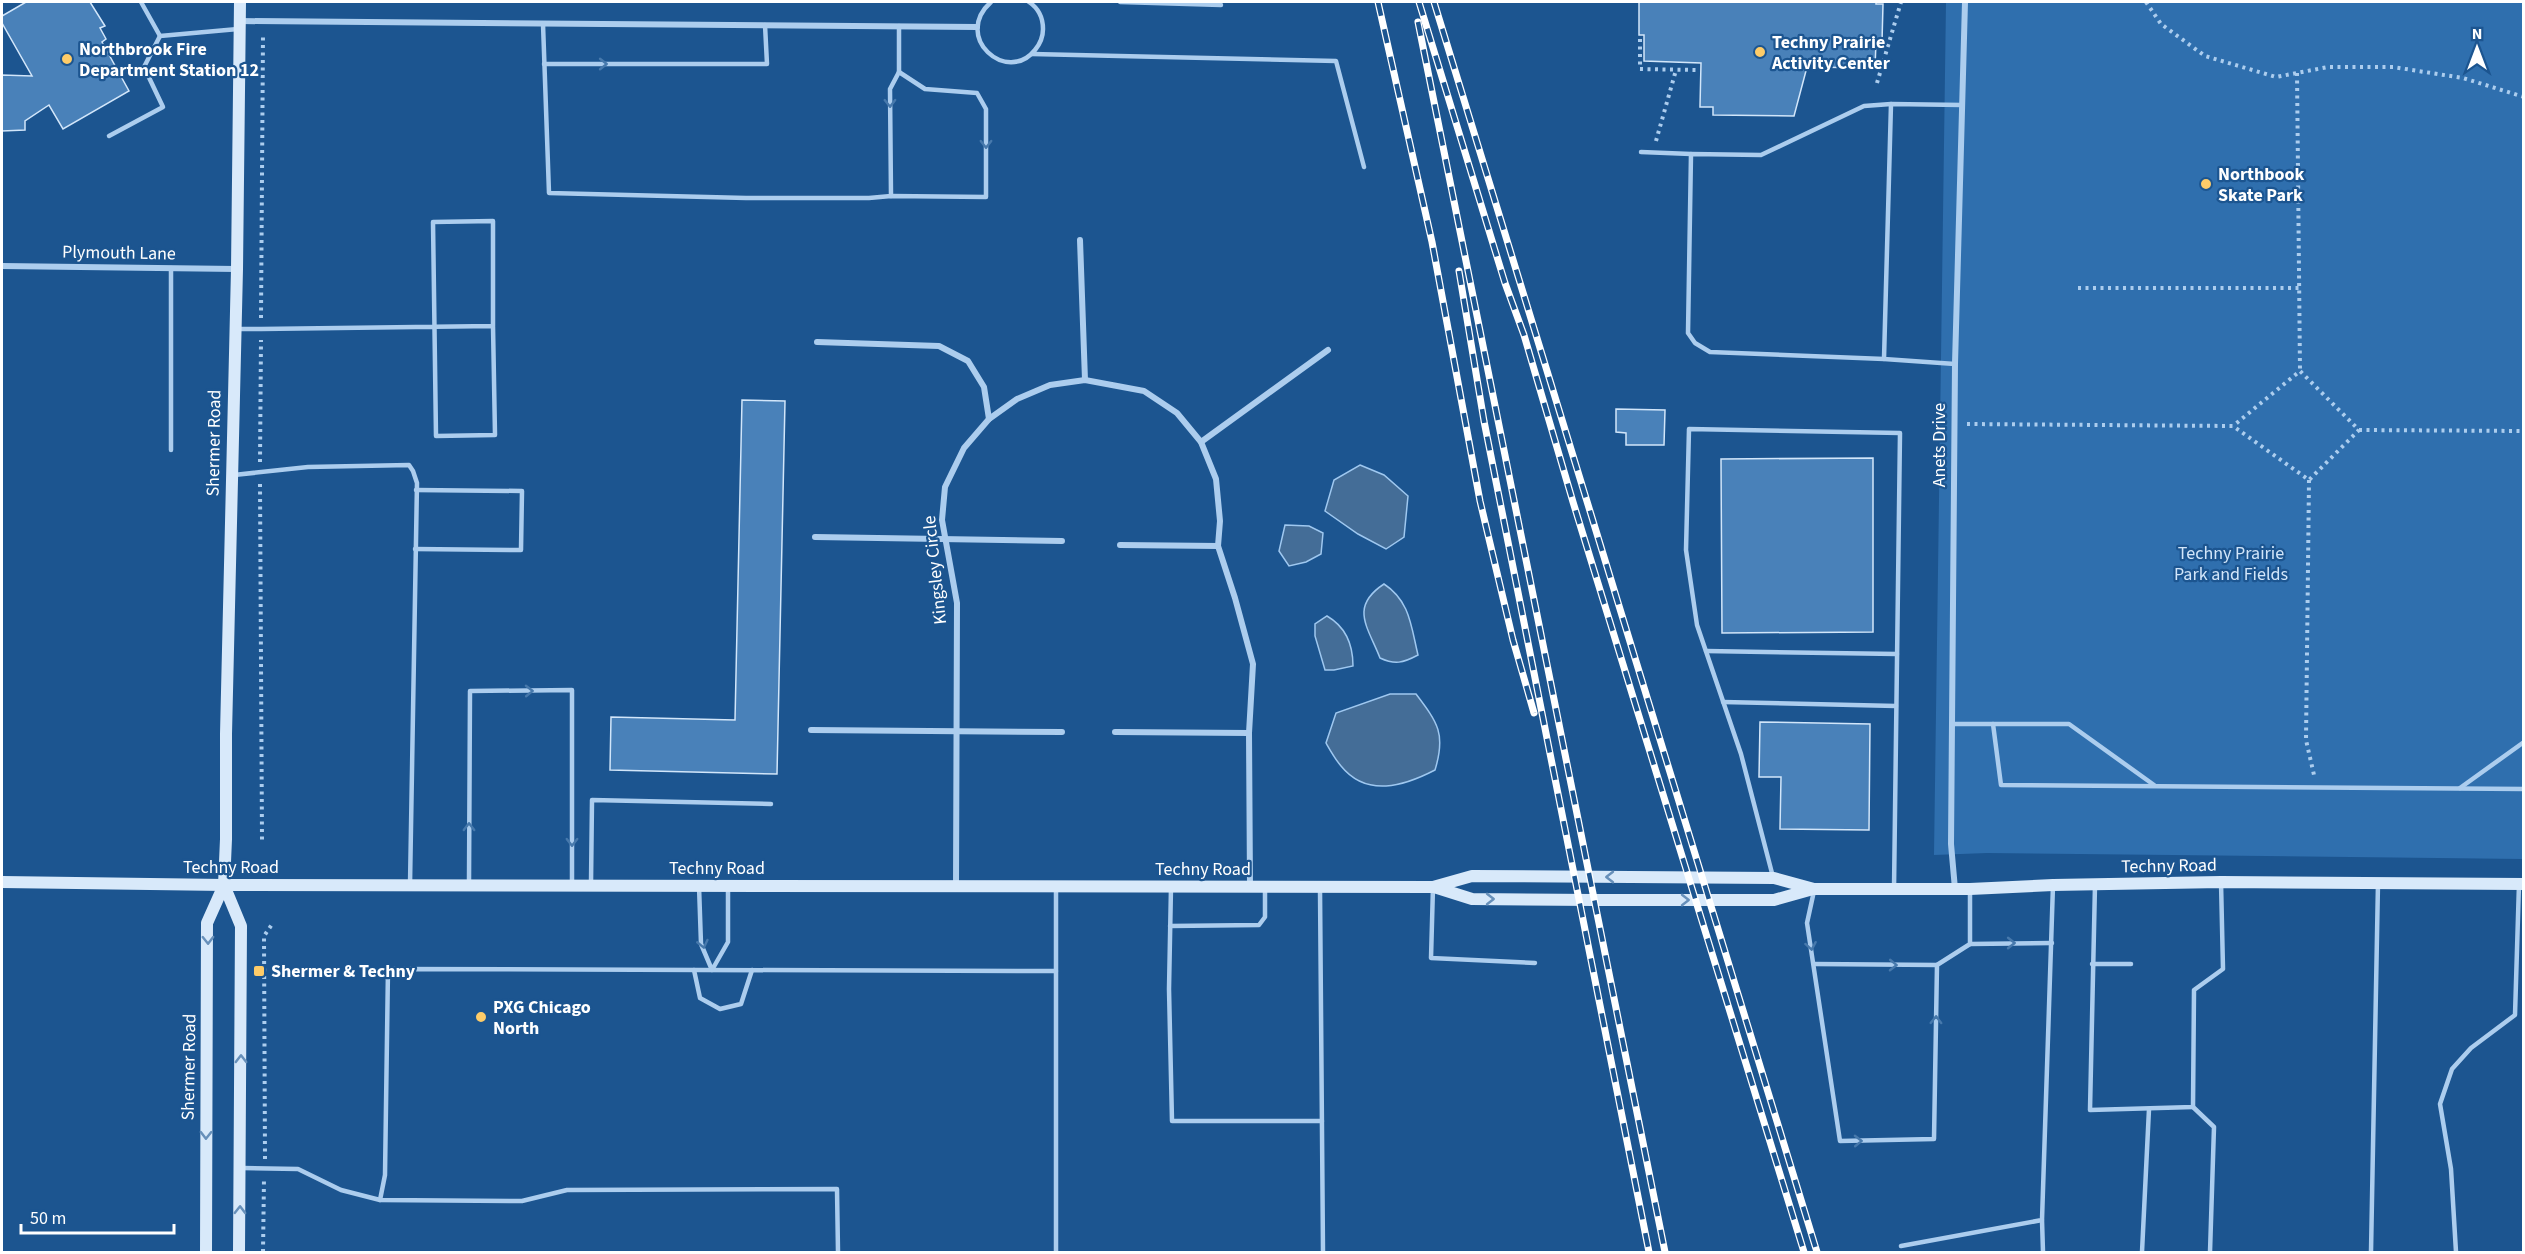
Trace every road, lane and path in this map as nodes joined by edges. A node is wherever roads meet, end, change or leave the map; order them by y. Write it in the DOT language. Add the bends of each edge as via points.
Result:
graph roads {
  1 [pos="141,2"];
  2 [pos="240,2"];
  3 [pos="991,2"];
  4 [pos="1029,2"];
  5 [pos="1120,2"];
  6 [pos="1898,2"];
  7 [pos="1965,2"];
  8 [pos="2146,2"];
  9 [pos="1221,5"];
  10 [pos="263,21"];
  11 [pos="543,24"];
  12 [pos="240,25"];
  13 [pos="765,25"];
  14 [pos="899,26"];
  15 [pos="977,27"];
  16 [pos="160,36"];
  17 [pos="1640,39"];
  18 [pos="1032,54"];
  19 [pos="544,64"];
  20 [pos="1676,70"];
  21 [pos="1698,70"];
  22 [pos="899,72"];
  23 [pos="2297,73"];
  24 [pos="1877,83"];
  25 [pos="2523,97"];
  26 [pos="1891,104"];
  27 [pos="1962,105"];
  28 [pos="109,136"];
  29 [pos="1641,152"];
  30 [pos="1653,153"];
  31 [pos="1691,154"];
  32 [pos="1364,167"];
  33 [pos="891,195"];
  34 [pos="1080,240"];
  35 [pos="2,266"];
  36 [pos="171,268"];
  37 [pos="237,269"];
  38 [pos="2078,288"];
  39 [pos="2299,288"];
  40 [pos="493,326"];
  41 [pos="436,327"];
  42 [pos="261,328"];
  43 [pos="235,329"];
  44 [pos="817,342"];
  45 [pos="1328,350"];
  46 [pos="1884,359"];
  47 [pos="1954,364"];
  48 [pos="2300,371"];
  49 [pos="1085,380"];
  50 [pos="989,418"];
  51 [pos="1954,424"];
  52 [pos="2233,426"];
  53 [pos="2359,430"];
  54 [pos="2523,430"];
  55 [pos="1201,442"];
  56 [pos="171,450"];
  57 [pos="260,472"];
  58 [pos="232,476"];
  59 [pos="2309,480"];
  60 [pos="416,490"];
  61 [pos="815,537"];
  62 [pos="945,539"];
  63 [pos="1062,542"];
  64 [pos="1120,545"];
  65 [pos="1218,546"];
  66 [pos="415,549"];
  67 [pos="1706,651"];
  68 [pos="1897,654"];
  69 [pos="1723,702"];
  70 [pos="1896,706"];
  71 [pos="1952,724"];
  72 [pos="1993,724"];
  73 [pos="811,730"];
  74 [pos="958,732"];
  75 [pos="1062,732"];
  76 [pos="1115,732"];
  77 [pos="1249,733"];
  78 [pos="2523,742"];
  79 [pos="2154,785"];
  80 [pos="2317,786"];
  81 [pos="2460,788"];
  82 [pos="2523,789"];
  83 [pos="771,804"];
  84 [pos="262,840"];
  85 [pos="1774,878"];
  86 [pos="2,882"];
  87 [pos="2221,882"];
  88 [pos="2378,883"];
  89 [pos="2521,884"];
  90 [pos="224,885"];
  91 [pos="410,885"];
  92 [pos="2053,885"];
  93 [pos="2095,885"];
  94 [pos="469,886"];
  95 [pos="572,886"];
  96 [pos="591,886"];
  97 [pos="699,886"];
  98 [pos="729,886"];
  99 [pos="956,886"];
  100 [pos="1056,886"];
  101 [pos="1171,887"];
  102 [pos="1250,887"];
  103 [pos="1265,887"];
  104 [pos="1320,887"];
  105 [pos="1433,887"];
  106 [pos="1814,889"];
  107 [pos="1894,889"];
  108 [pos="1955,889"];
  109 [pos="1970,889"];
  110 [pos="273,923"];
  111 [pos="1170,926"];
  112 [pos="2052,943"];
  113 [pos="1970,944"];
  114 [pos="1535,963"];
  115 [pos="1814,964"];
  116 [pos="2092,964"];
  117 [pos="2132,964"];
  118 [pos="1937,965"];
  119 [pos="694,970"];
  120 [pos="712,970"];
  121 [pos="752,970"];
  122 [pos="1056,971"];
  123 [pos="2193,1107"];
  124 [pos="2149,1109"];
  125 [pos="1322,1121"];
  126 [pos="241,1168"];
  127 [pos="265,1168"];
  128 [pos="380,1200"];
  129 [pos="2042,1220"];
  130 [pos="1901,1246"];
  131 [pos="206,1252"];
  132 [pos="239,1252"];
  133 [pos="263,1252"];
  134 [pos="838,1252"];
  135 [pos="1056,1252"];
  136 [pos="1323,1252"];
  137 [pos="2043,1252"];
  138 [pos="2142,1252"];
  139 [pos="2210,1252"];
  140 [pos="2371,1252"];
  141 [pos="2456,1252"];
  1 -- 16 [label="lane"];
  2 -- 12 [label="main road, Shermer Road"];
  3 -- 15 [label="lane" via="979,17"];
  4 -- 18 [label="lane" via="1043,23 1043,34"];
  5 -- 9 [label="lane"];
  6 -- 24 [label="path"];
  7 -- 27 [label="street, Anets Drive"];
  8 -- 23 [label="path" via="2161,24 2205,56 2276,77"];
  10 -- 11 [label="street"];
  10 -- 12 [label="street"];
  10 -- 42 [label="path"];
  11 -- 13 [label="street"];
  11 -- 19 [label="lane"];
  12 -- 16 [label="lane"];
  12 -- 37 [label="main road, Shermer Road"];
  13 -- 14 [label="street"];
  19 -- 13 [label="lane, one-way" via="766,64"];
  14 -- 15 [label="street"];
  14 -- 22 [label="lane"];
  15 -- 18 [label="lane" via="983,48 1001,60 1012,62"];
  16 -- 28 [label="lane" via="144,67 163,108"];
  17 -- 20 [label="path" via="1640,69"];
  18 -- 32 [label="lane" via="1336,62"];
  19 -- 33 [label="lane" via="549,193 746,198"];
  20 -- 21 [label="path"];
  20 -- 30 [label="path"];
  22 -- 33 [label="lane, one-way" via="890,89"];
  22 -- 33 [label="lane, one-way" via="925,88 977,93 986,109 986,197"];
  23 -- 25 [label="path" via="2328,67 2393,67 2463,78"];
  23 -- 39 [label="path"];
  26 -- 27 [label="lane"];
  26 -- 31 [label="lane" via="1864,106 1761,155"];
  26 -- 46 [label="lane"];
  27 -- 47 [label="street, Anets Drive"];
  29 -- 30 [label="lane"];
  30 -- 31 [label="lane"];
  31 -- 46 [label="lane" via="1688,333 1695,343 1710,352"];
  34 -- 49 [label="street"];
  35 -- 36 [label="street, Plymouth Lane"];
  36 -- 37 [label="street, Plymouth Lane"];
  36 -- 56 [label="lane"];
  37 -- 43 [label="main road, Shermer Road"];
  38 -- 39 [label="path"];
  39 -- 48 [label="path"];
  40 -- 41 [label="lane"];
  40 -- 41 [label="lane" via="493,221 433,222"];
  40 -- 41 [label="lane" via="495,435 436,436"];
  41 -- 42 [label="lane"];
  42 -- 43 [label="lane"];
  42 -- 57 [label="path"];
  43 -- 58 [label="main road, Shermer Road"];
  44 -- 50 [label="street" via="939,346 968,361 984,387"];
  45 -- 55 [label="street"];
  46 -- 47 [label="lane"];
  47 -- 51 [label="street, Anets Drive"];
  48 -- 52 [label="path"];
  48 -- 53 [label="path"];
  49 -- 50 [label="street, Kingsley Circle" via="1050,385 1017,399"];
  49 -- 55 [label="street, Kingsley Circle" via="1144,391 1177,414"];
  50 -- 62 [label="street, Kingsley Circle" via="964,448 945,487"];
  51 -- 52 [label="path"];
  51 -- 71 [label="street, Anets Drive"];
  52 -- 59 [label="path"];
  53 -- 54 [label="path"];
  53 -- 59 [label="path"];
  55 -- 65 [label="street, Kingsley Circle" via="1216,479"];
  57 -- 58 [label="lane"];
  57 -- 60 [label="lane" via="409,465 414,471"];
  57 -- 84 [label="path"];
  58 -- 90 [label="main road, Shermer Road"];
  59 -- 80 [label="path" via="2306,740"];
  60 -- 66 [label="lane"];
  60 -- 66 [label="lane" via="522,491 521,550"];
  61 -- 62 [label="street"];
  62 -- 63 [label="street"];
  62 -- 74 [label="street, Kingsley Circle" via="957,603"];
  64 -- 65 [label="street"];
  65 -- 77 [label="street, Kingsley Circle" via="1253,664"];
  66 -- 91 [label="lane"];
  67 -- 68 [label="lane"];
  67 -- 68 [label="lane" via="1697,625 1686,550 1689,429 1900,434"];
  67 -- 69 [label="lane"];
  68 -- 70 [label="lane"];
  69 -- 70 [label="lane"];
  69 -- 85 [label="lane"];
  70 -- 107 [label="lane"];
  71 -- 72 [label="lane"];
  71 -- 108 [label="street, Anets Drive" via="1951,844"];
  72 -- 79 [label="lane" via="2069,724"];
  72 -- 79 [label="lane" via="2001,785"];
  73 -- 74 [label="street"];
  74 -- 75 [label="street"];
  74 -- 99 [label="street, Kingsley Circle"];
  76 -- 77 [label="street"];
  77 -- 102 [label="street, Kingsley Circle"];
  78 -- 81 [label="lane"];
  79 -- 80 [label="lane"];
  80 -- 81 [label="lane"];
  81 -- 82 [label="lane"];
  83 -- 96 [label="lane" via="592,800"];
  85 -- 105 [label="main road, Techny Road, one-way" via="1472,876"];
  85 -- 106 [label="main road, Techny Road"];
  86 -- 90 [label="main road, Techny Road"];
  87 -- 88 [label="main road, Techny Road"];
  87 -- 93 [label="main road, Techny Road"];
  87 -- 123 [label="lane" via="2223,969 2194,990"];
  88 -- 89 [label="main road, Techny Road"];
  88 -- 140 [label="lane"];
  89 -- 141 [label="lane" via="2515,1015 2471,1048 2452,1070 2440,1104 2451,1169"];
  90 -- 91 [label="main road, Techny Road"];
  126 -- 90 [label="main road, Shermer Road, one-way" via="241,926"];
  90 -- 131 [label="main road, Shermer Road, one-way" via="207,923"];
  91 -- 94 [label="main road, Techny Road"];
  92 -- 93 [label="main road, Techny Road"];
  92 -- 109 [label="main road, Techny Road"];
  92 -- 112 [label="lane"];
  93 -- 116 [label="lane"];
  94 -- 95 [label="main road, Techny Road"];
  94 -- 95 [label="lane, one-way" via="470,691 572,690"];
  95 -- 96 [label="main road, Techny Road"];
  96 -- 97 [label="main road, Techny Road"];
  97 -- 98 [label="main road, Techny Road"];
  97 -- 120 [label="lane, one-way" via="701,944"];
  98 -- 99 [label="main road, Techny Road"];
  98 -- 120 [label="lane" via="728,942"];
  99 -- 100 [label="main road, Techny Road"];
  100 -- 101 [label="main road, Techny Road"];
  100 -- 122 [label="lane"];
  101 -- 102 [label="main road, Techny Road"];
  101 -- 111 [label="lane"];
  102 -- 103 [label="main road, Techny Road"];
  103 -- 104 [label="main road, Techny Road"];
  103 -- 111 [label="lane" via="1265,917 1259,925"];
  104 -- 105 [label="main road, Techny Road"];
  104 -- 125 [label="lane"];
  105 -- 106 [label="main road, Techny Road, one-way" via="1472,898 1594,900 1774,900"];
  105 -- 114 [label="lane" via="1431,958"];
  106 -- 107 [label="main road, Techny Road"];
  106 -- 115 [label="lane, one-way" via="1807,923"];
  107 -- 108 [label="main road, Techny Road"];
  108 -- 109 [label="main road, Techny Road"];
  109 -- 113 [label="lane"];
  110 -- 127 [label="path" via="264,936"];
  111 -- 125 [label="lane" via="1172,1121"];
  113 -- 112 [label="lane, one-way"];
  112 -- 129 [label="lane"];
  113 -- 118 [label="lane"];
  115 -- 118 [label="lane, one-way"];
  115 -- 118 [label="lane, one-way" via="1840,1141 1934,1139"];
  116 -- 117 [label="lane"];
  116 -- 124 [label="lane" via="2090,1110"];
  119 -- 120 [label="lane"];
  119 -- 121 [label="lane" via="700,998 720,1009 741,1004"];
  119 -- 128 [label="lane" via="388,969 385,1175"];
  120 -- 121 [label="lane"];
  121 -- 122 [label="lane"];
  122 -- 135 [label="lane"];
  123 -- 124 [label="lane"];
  123 -- 139 [label="lane" via="2214,1127"];
  124 -- 138 [label="lane"];
  125 -- 136 [label="lane"];
  126 -- 127 [label="lane"];
  132 -- 126 [label="main road, Shermer Road, one-way"];
  127 -- 128 [label="lane" via="298,1169 341,1190"];
  127 -- 133 [label="path"];
  128 -- 134 [label="lane" via="522,1201 567,1190 837,1189"];
  129 -- 130 [label="lane"];
  129 -- 137 [label="lane"];
}
